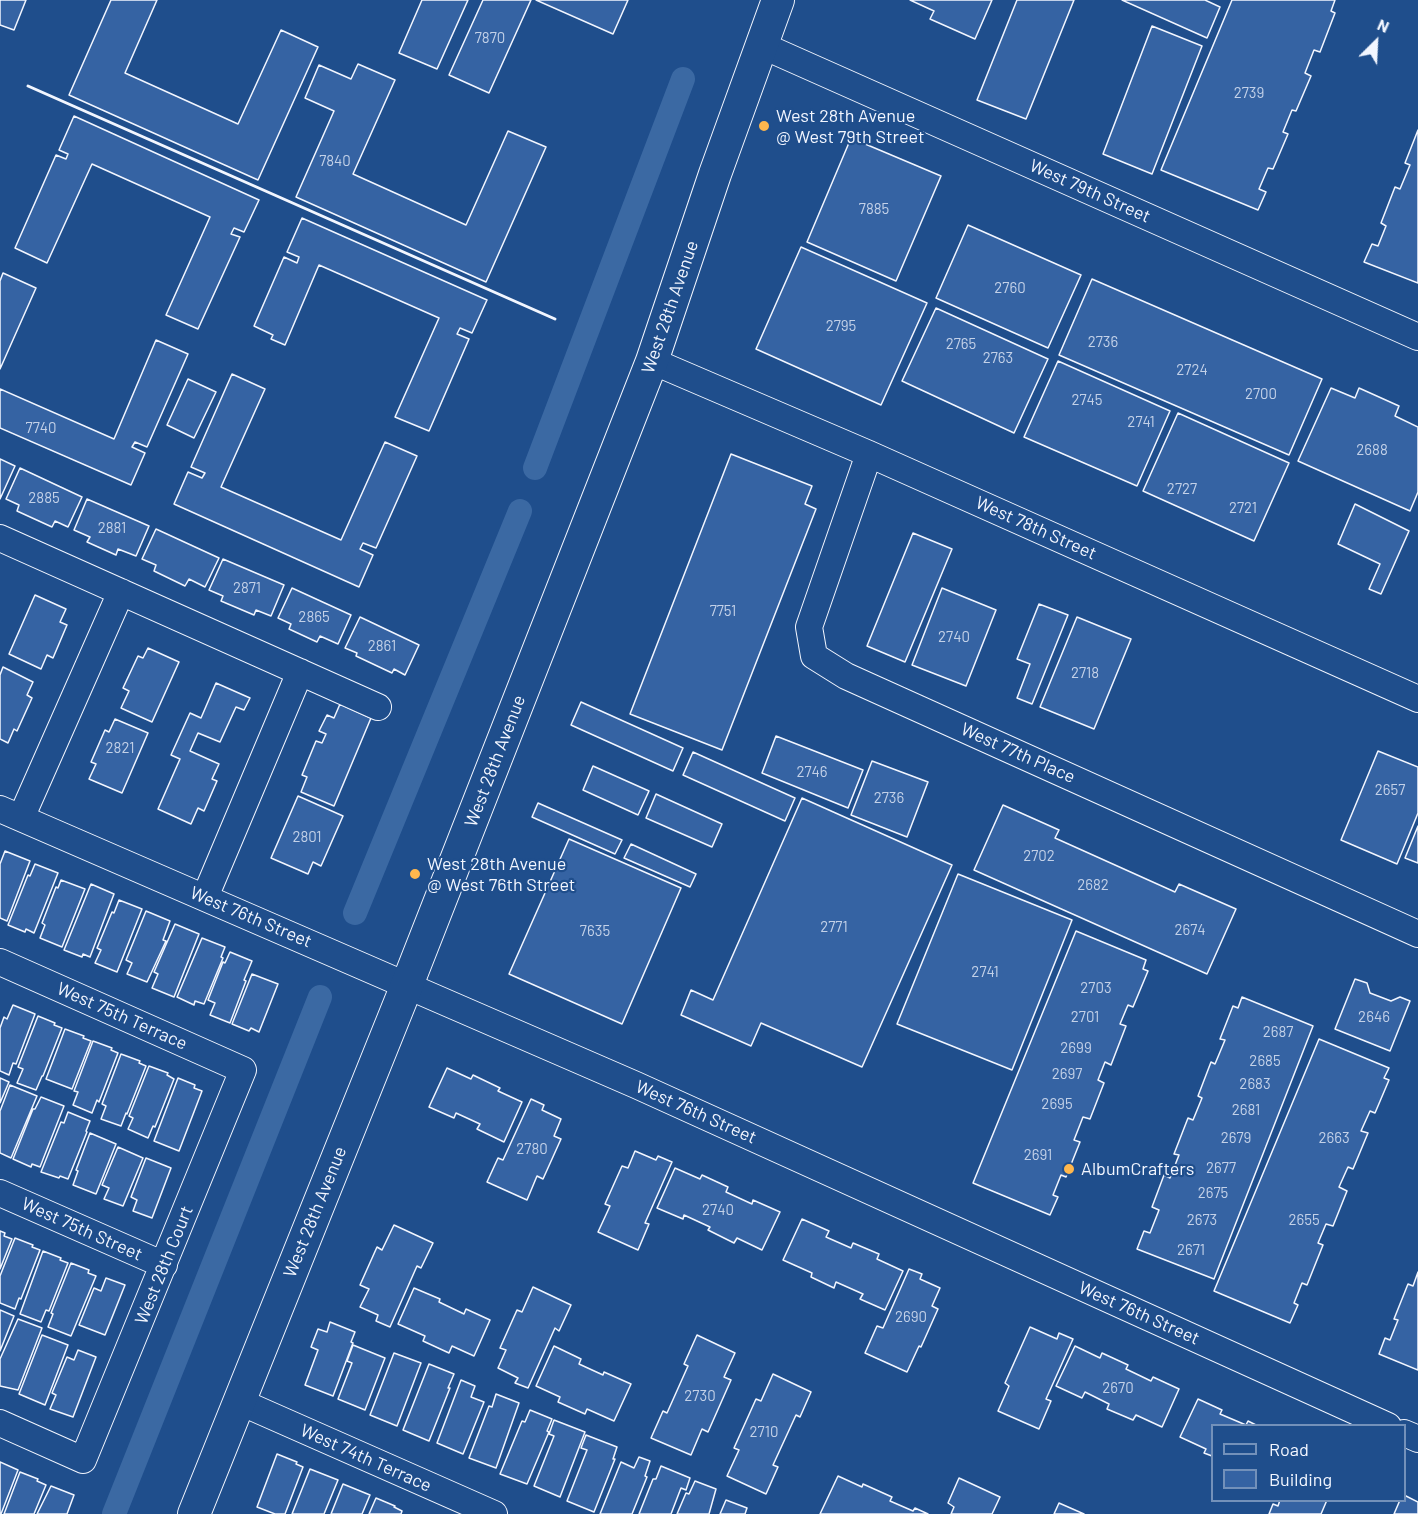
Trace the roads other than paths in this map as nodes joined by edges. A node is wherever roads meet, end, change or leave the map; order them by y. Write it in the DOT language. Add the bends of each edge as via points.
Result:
graph roads {
  1 [pos="778,0"];
  2 [pos="761,45"];
  3 [pos="1418,337"];
  4 [pos="652,361"];
  5 [pos="869,454"];
  6 [pos="0,538"];
  7 [pos="121,592"];
  8 [pos="300,672"];
  9 [pos="1418,699"];
  10 [pos="378,707"];
  11 [pos="10,814"];
  12 [pos="205,897"];
  13 [pos="1418,934"];
  14 [pos="0,962"];
  15 [pos="407,986"];
  16 [pos="243,1070"];
  17 [pos="0,1193"];
  18 [pos="164,1266"];
  19 [pos="238,1401"];
  20 [pos="0,1423"];
  21 [pos="1386,1424"];
  22 [pos="194,1514"];
  23 [pos="494,1514"];
  1 -- 2 [label="main road, West 28th Avenue"];
  2 -- 3 [label="street, West 79th Street"];
  2 -- 4 [label="main road, West 28th Avenue"];
  4 -- 5 [label="street, West 78th Street"];
  4 -- 15 [label="main road, West 28th Avenue"];
  5 -- 9 [label="street, West 78th Street"];
  5 -- 13 [label="street, West 77th Place" via="809,627 814,656 846,676"];
  6 -- 7 [label="street"];
  7 -- 8 [label="street"];
  7 -- 11 [label="street"];
  8 -- 10 [label="street"];
  8 -- 12 [label="street"];
  11 -- 12 [label="street, West 76th Street"];
  12 -- 15 [label="street, West 76th Street"];
  14 -- 16 [label="street, West 75th Terrace"];
  15 -- 19 [label="main road, West 28th Avenue"];
  15 -- 21 [label="street, West 76th Street" via="647,1090"];
  16 -- 18 [label="street, West 28th Court"];
  17 -- 18 [label="street, West 75th Street"];
  18 -- 20 [label="street, West 28th Court" via="83,1460"];
  19 -- 22 [label="main road, West 28th Avenue"];
  19 -- 23 [label="street, West 74th Terrace"];
}
